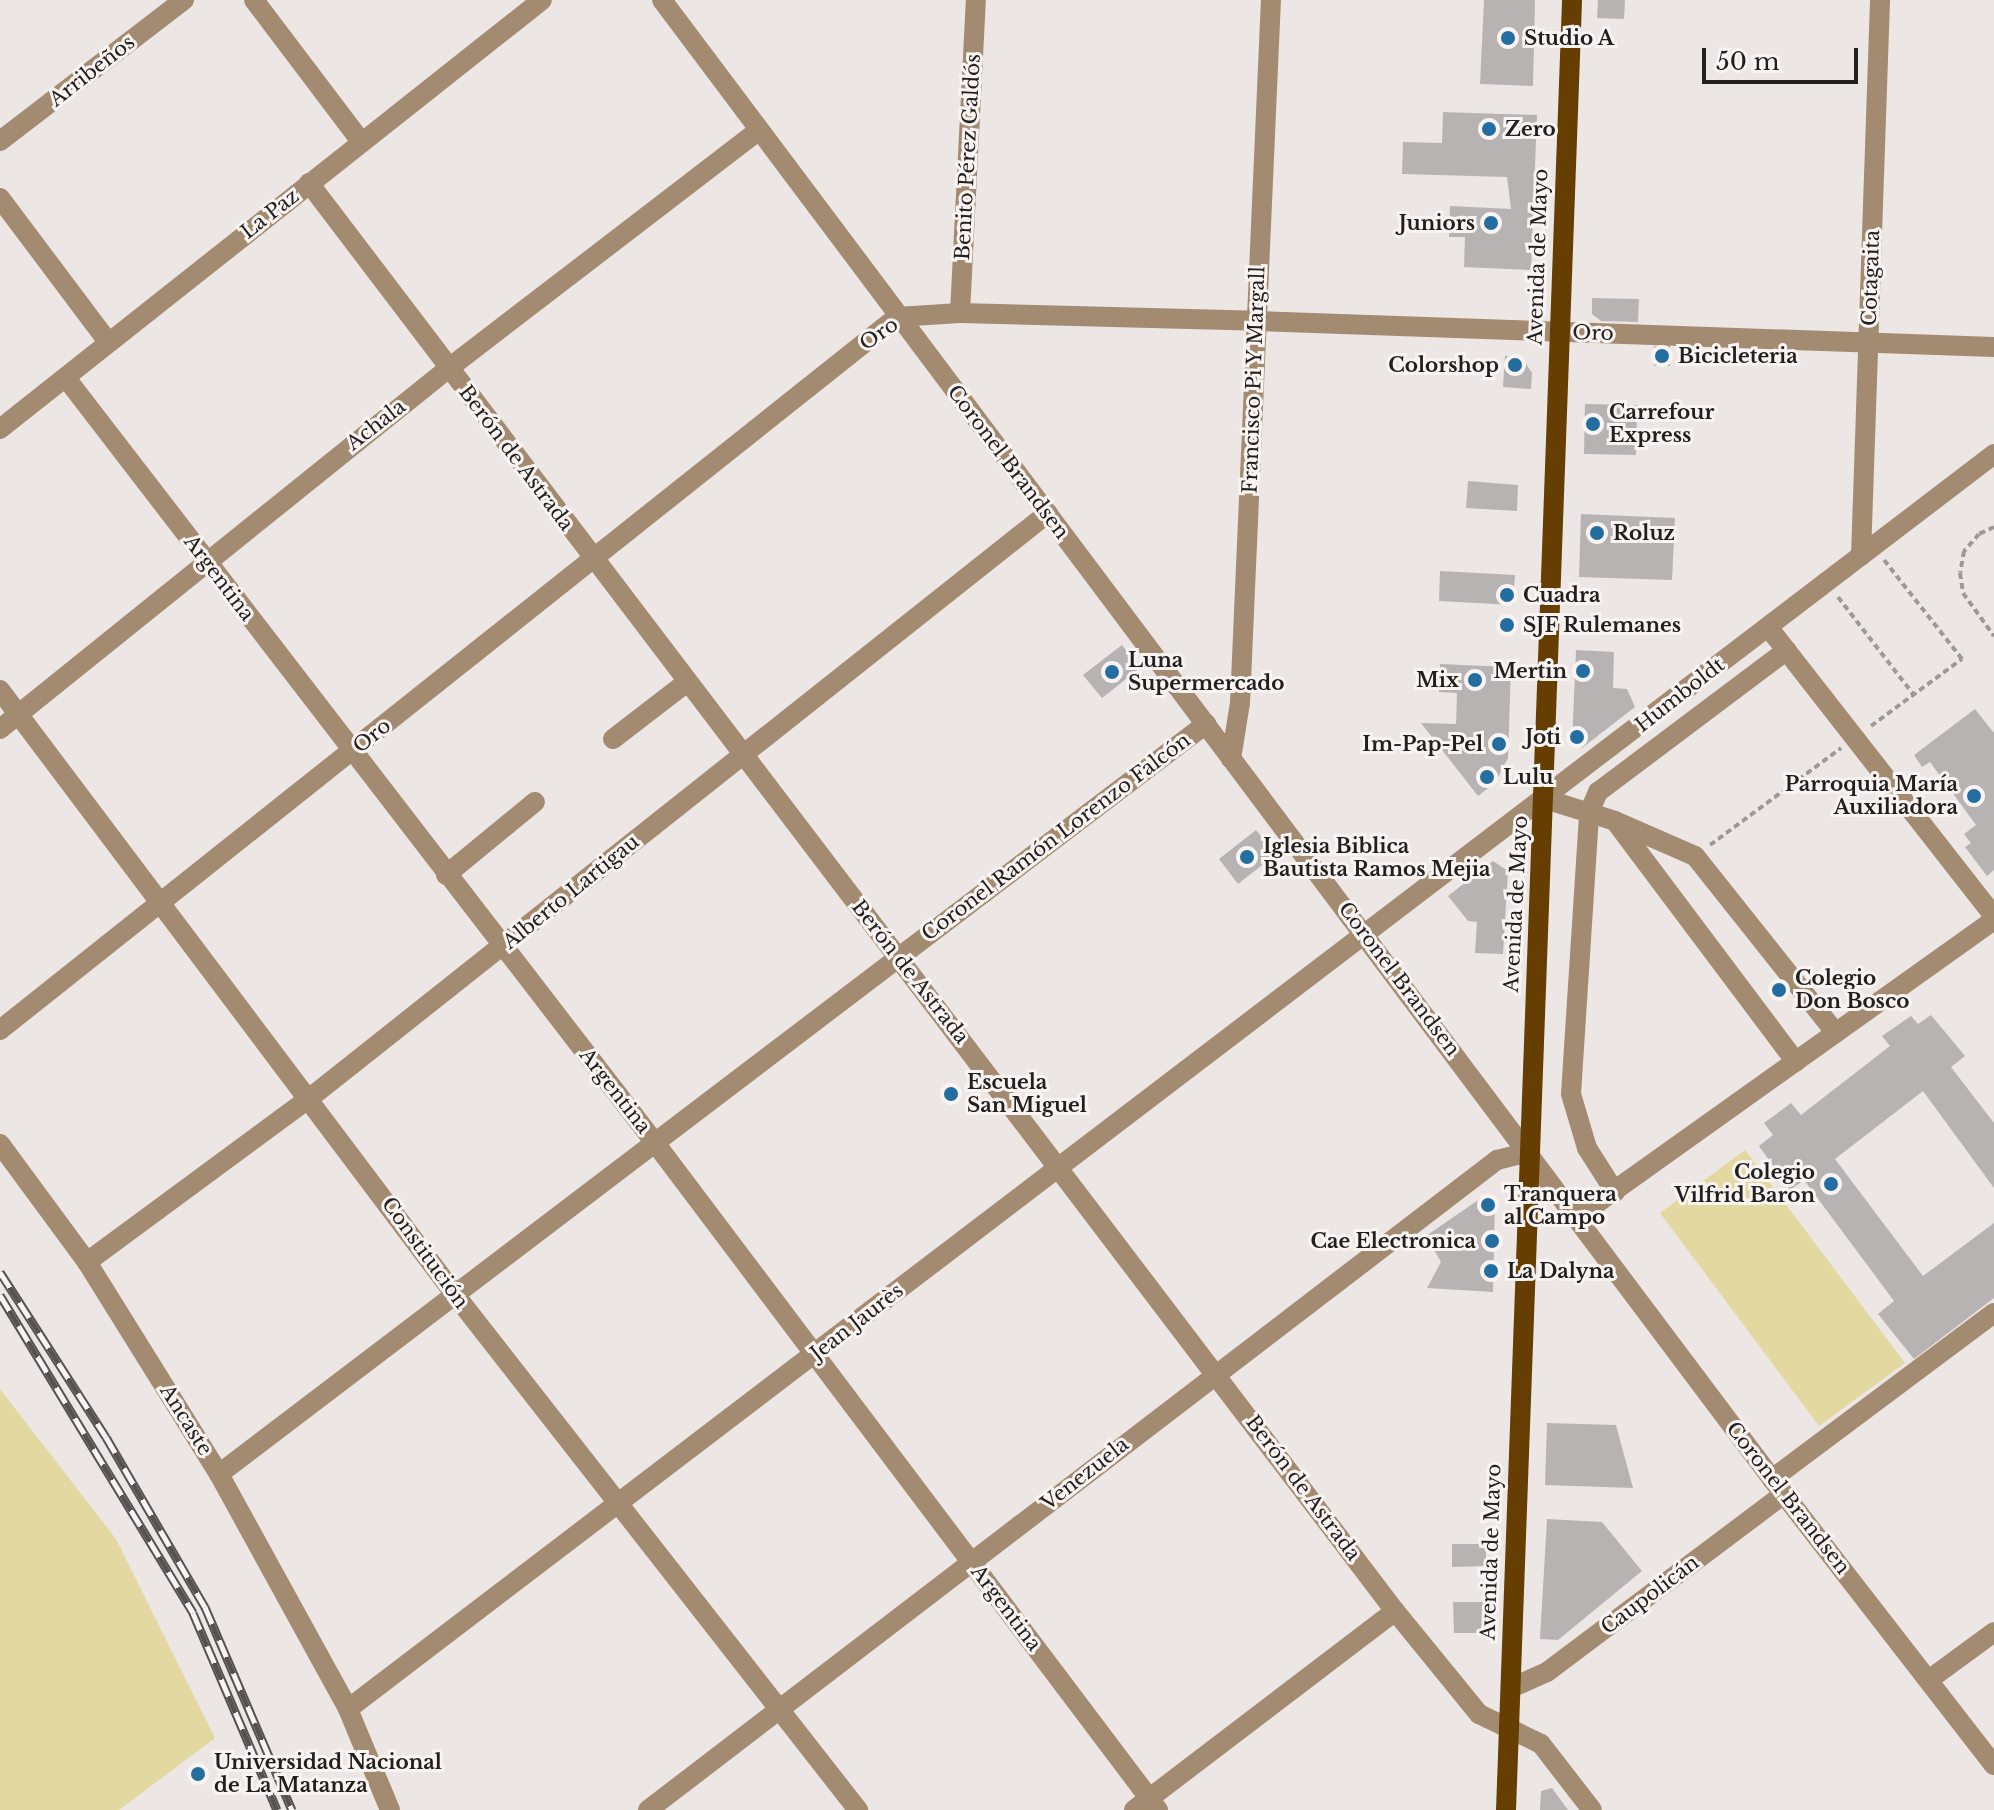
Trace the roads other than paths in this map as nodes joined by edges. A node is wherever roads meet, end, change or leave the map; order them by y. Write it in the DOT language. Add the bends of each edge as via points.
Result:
graph roads {
  1 [pos="184,0"];
  2 [pos="254,0"];
  3 [pos="542,0"];
  4 [pos="662,0"];
  5 [pos="976,0"];
  6 [pos="1271,0"];
  7 [pos="1572,0"];
  8 [pos="1880,0"];
  9 [pos="759,130"];
  10 [pos="360,140"];
  11 [pos="0,141"];
  12 [pos="309,183"];
  13 [pos="0,198"];
  14 [pos="960,313"];
  15 [pos="897,317"];
  16 [pos="1257,321"];
  17 [pos="1559,333"];
  18 [pos="1869,340"];
  19 [pos="108,342"];
  20 [pos="1994,347"];
  21 [pos="449,368"];
  22 [pos="66,378"];
  23 [pos="0,429"];
  24 [pos="1994,454"];
  25 [pos="1048,513"];
  26 [pos="1867,551"];
  27 [pos="593,559"];
  28 [pos="205,560"];
  29 [pos="1768,627"];
  30 [pos="1787,650"];
  31 [pos="687,682"];
  32 [pos="0,690"];
  33 [pos="19,714"];
  34 [pos="1206,724"];
  35 [pos="0,729"];
  36 [pos="613,739"];
  37 [pos="352,752"];
  38 [pos="742,754"];
  39 [pos="1231,759"];
  40 [pos="1545,799"];
  41 [pos="535,802"];
  42 [pos="1583,811"];
  43 [pos="1615,821"];
  44 [pos="446,875"];
  45 [pos="159,906"];
  46 [pos="1994,918"];
  47 [pos="1364,932"];
  48 [pos="502,947"];
  49 [pos="898,956"];
  50 [pos="0,1030"];
  51 [pos="1836,1033"];
  52 [pos="1796,1062"];
  53 [pos="311,1097"];
  54 [pos="0,1144"];
  55 [pos="656,1144"];
  56 [pos="1529,1152"];
  57 [pos="1060,1166"];
  58 [pos="1615,1192"];
  59 [pos="1576,1218"];
  60 [pos="87,1262"];
  61 [pos="456,1296"];
  62 [pos="1994,1313"];
  63 [pos="816,1354"];
  64 [pos="1216,1372"];
  65 [pos="219,1474"];
  66 [pos="1778,1486"];
  67 [pos="617,1502"];
  68 [pos="971,1562"];
  69 [pos="1395,1611"];
  70 [pos="1994,1632"];
  71 [pos="1930,1679"];
  72 [pos="1511,1688"];
  73 [pos="782,1708"];
  74 [pos="348,1709"];
  75 [pos="1509,1729"];
  76 [pos="1994,1765"];
  77 [pos="1147,1807"];
  78 [pos="390,1810"];
  79 [pos="648,1810"];
  80 [pos="858,1810"];
  81 [pos="1506,1810"];
  82 [pos="1592,1810"];
  1 -- 11 [label="street, Arribeños"];
  2 -- 10 [label="street"];
  3 -- 10 [label="street, La Paz"];
  4 -- 9 [label="street, Coronel Brandsen"];
  5 -- 14 [label="street, Benito Pérez Galdós"];
  6 -- 16 [label="street, Francisco Pi Y Margall"];
  7 -- 17 [label="main road, Avenida de Mayo"];
  8 -- 18 [label="street, Cotagaita"];
  9 -- 15 [label="street, Coronel Brandsen"];
  9 -- 21 [label="street, Achala"];
  10 -- 12 [label="street, La Paz"];
  12 -- 19 [label="street, La Paz"];
  12 -- 21 [label="street, Berón de Astrada"];
  13 -- 19 [label="street"];
  14 -- 15 [label="street, Oro"];
  14 -- 16 [label="street, Oro"];
  15 -- 25 [label="street, Coronel Brandsen"];
  15 -- 27 [label="street, Oro"];
  16 -- 17 [label="street, Oro"];
  16 -- 39 [label="street, Francisco Pi Y Margall" via="1240,703"];
  17 -- 18 [label="street, Oro"];
  17 -- 40 [label="main road, Avenida de Mayo"];
  18 -- 20 [label="street, Oro"];
  18 -- 26 [label="street, Cotagaita"];
  19 -- 22 [label="street, La Paz"];
  21 -- 27 [label="street, Berón de Astrada"];
  21 -- 28 [label="street, Achala"];
  22 -- 23 [label="street, La Paz"];
  22 -- 28 [label="street, Argentina"];
  24 -- 26 [label="street, Humboldt"];
  25 -- 34 [label="street, Coronel Brandsen"];
  25 -- 38 [label="street, Alberto Lartigau"];
  26 -- 29 [label="street, Humboldt"];
  27 -- 31 [label="street, Berón de Astrada"];
  27 -- 37 [label="street, Oro"];
  28 -- 33 [label="street, Achala"];
  28 -- 37 [label="street, Argentina"];
  29 -- 30 [label="street"];
  29 -- 40 [label="street, Humboldt"];
  30 -- 42 [label="street" via="1598,792"];
  30 -- 46 [label="street"];
  31 -- 36 [label="street"];
  31 -- 38 [label="street, Berón de Astrada"];
  32 -- 33 [label="street, Constitución"];
  33 -- 35 [label="street, Achala"];
  33 -- 45 [label="street, Constitución"];
  34 -- 39 [label="street, Coronel Brandsen"];
  34 -- 49 [label="street, Coronel Ramón Lorenzo Falcón"];
  37 -- 44 [label="street, Argentina"];
  37 -- 45 [label="street, Oro"];
  38 -- 48 [label="street, Alberto Lartigau"];
  38 -- 49 [label="street, Berón de Astrada"];
  39 -- 47 [label="street, Coronel Brandsen"];
  40 -- 42 [label="street"];
  40 -- 47 [label="street, Humboldt"];
  40 -- 56 [label="main road, Avenida de Mayo"];
  41 -- 44 [label="street"];
  42 -- 43 [label="street"];
  42 -- 58 [label="street" via="1571,1094 1587,1148"];
  43 -- 51 [label="street" via="1695,856"];
  43 -- 52 [label="street"];
  44 -- 48 [label="street, Argentina"];
  45 -- 50 [label="street, Oro"];
  45 -- 53 [label="street, Constitución"];
  46 -- 51 [label="street"];
  47 -- 56 [label="street, Coronel Brandsen"];
  47 -- 57 [label="street, Jean Jaurès"];
  48 -- 53 [label="street, Alberto Lartigau"];
  48 -- 55 [label="street, Argentina"];
  49 -- 55 [label="street, Coronel Ramón Lorenzo Falcón"];
  49 -- 57 [label="street, Berón de Astrada"];
  51 -- 52 [label="street"];
  52 -- 58 [label="street"];
  53 -- 60 [label="street, Alberto Lartigau"];
  53 -- 61 [label="street, Constitución"];
  54 -- 60 [label="street, Ancaste"];
  55 -- 61 [label="street, Coronel Ramón Lorenzo Falcón"];
  55 -- 63 [label="street, Argentina"];
  56 -- 59 [label="street, Coronel Brandsen"];
  56 -- 64 [label="street, Venezuela" via="1497,1160"];
  56 -- 72 [label="main road, Avenida de Mayo"];
  57 -- 63 [label="street, Jean Jaurès"];
  57 -- 64 [label="street, Berón de Astrada"];
  58 -- 59 [label="street"];
  59 -- 66 [label="street, Coronel Brandsen"];
  60 -- 65 [label="street, Ancaste"];
  61 -- 65 [label="street, Coronel Ramón Lorenzo Falcón"];
  61 -- 67 [label="street, Constitución"];
  62 -- 66 [label="street, Caupolicán"];
  63 -- 67 [label="street, Jean Jaurès"];
  63 -- 68 [label="street, Argentina"];
  64 -- 68 [label="street, Venezuela"];
  64 -- 69 [label="street, Berón de Astrada"];
  65 -- 74 [label="street, Ancaste"];
  66 -- 71 [label="street, Coronel Brandsen"];
  66 -- 72 [label="street, Caupolicán" via="1547,1672"];
  67 -- 73 [label="street, Constitución"];
  67 -- 74 [label="street, Jean Jaurès"];
  68 -- 73 [label="street, Venezuela"];
  68 -- 77 [label="street, Argentina"];
  69 -- 75 [label="street, Berón de Astrada" via="1479,1714"];
  69 -- 77 [label="street"];
  70 -- 71 [label="street"];
  71 -- 76 [label="street, Coronel Brandsen"];
  72 -- 75 [label="main road, Avenida de Mayo"];
  73 -- 79 [label="street, Venezuela"];
  73 -- 80 [label="street, Constitución"];
  74 -- 78 [label="street, Ancaste"];
  75 -- 81 [label="main road, Avenida de Mayo"];
  75 -- 82 [label="street, Berón de Astrada" via="1541,1744"];
}
